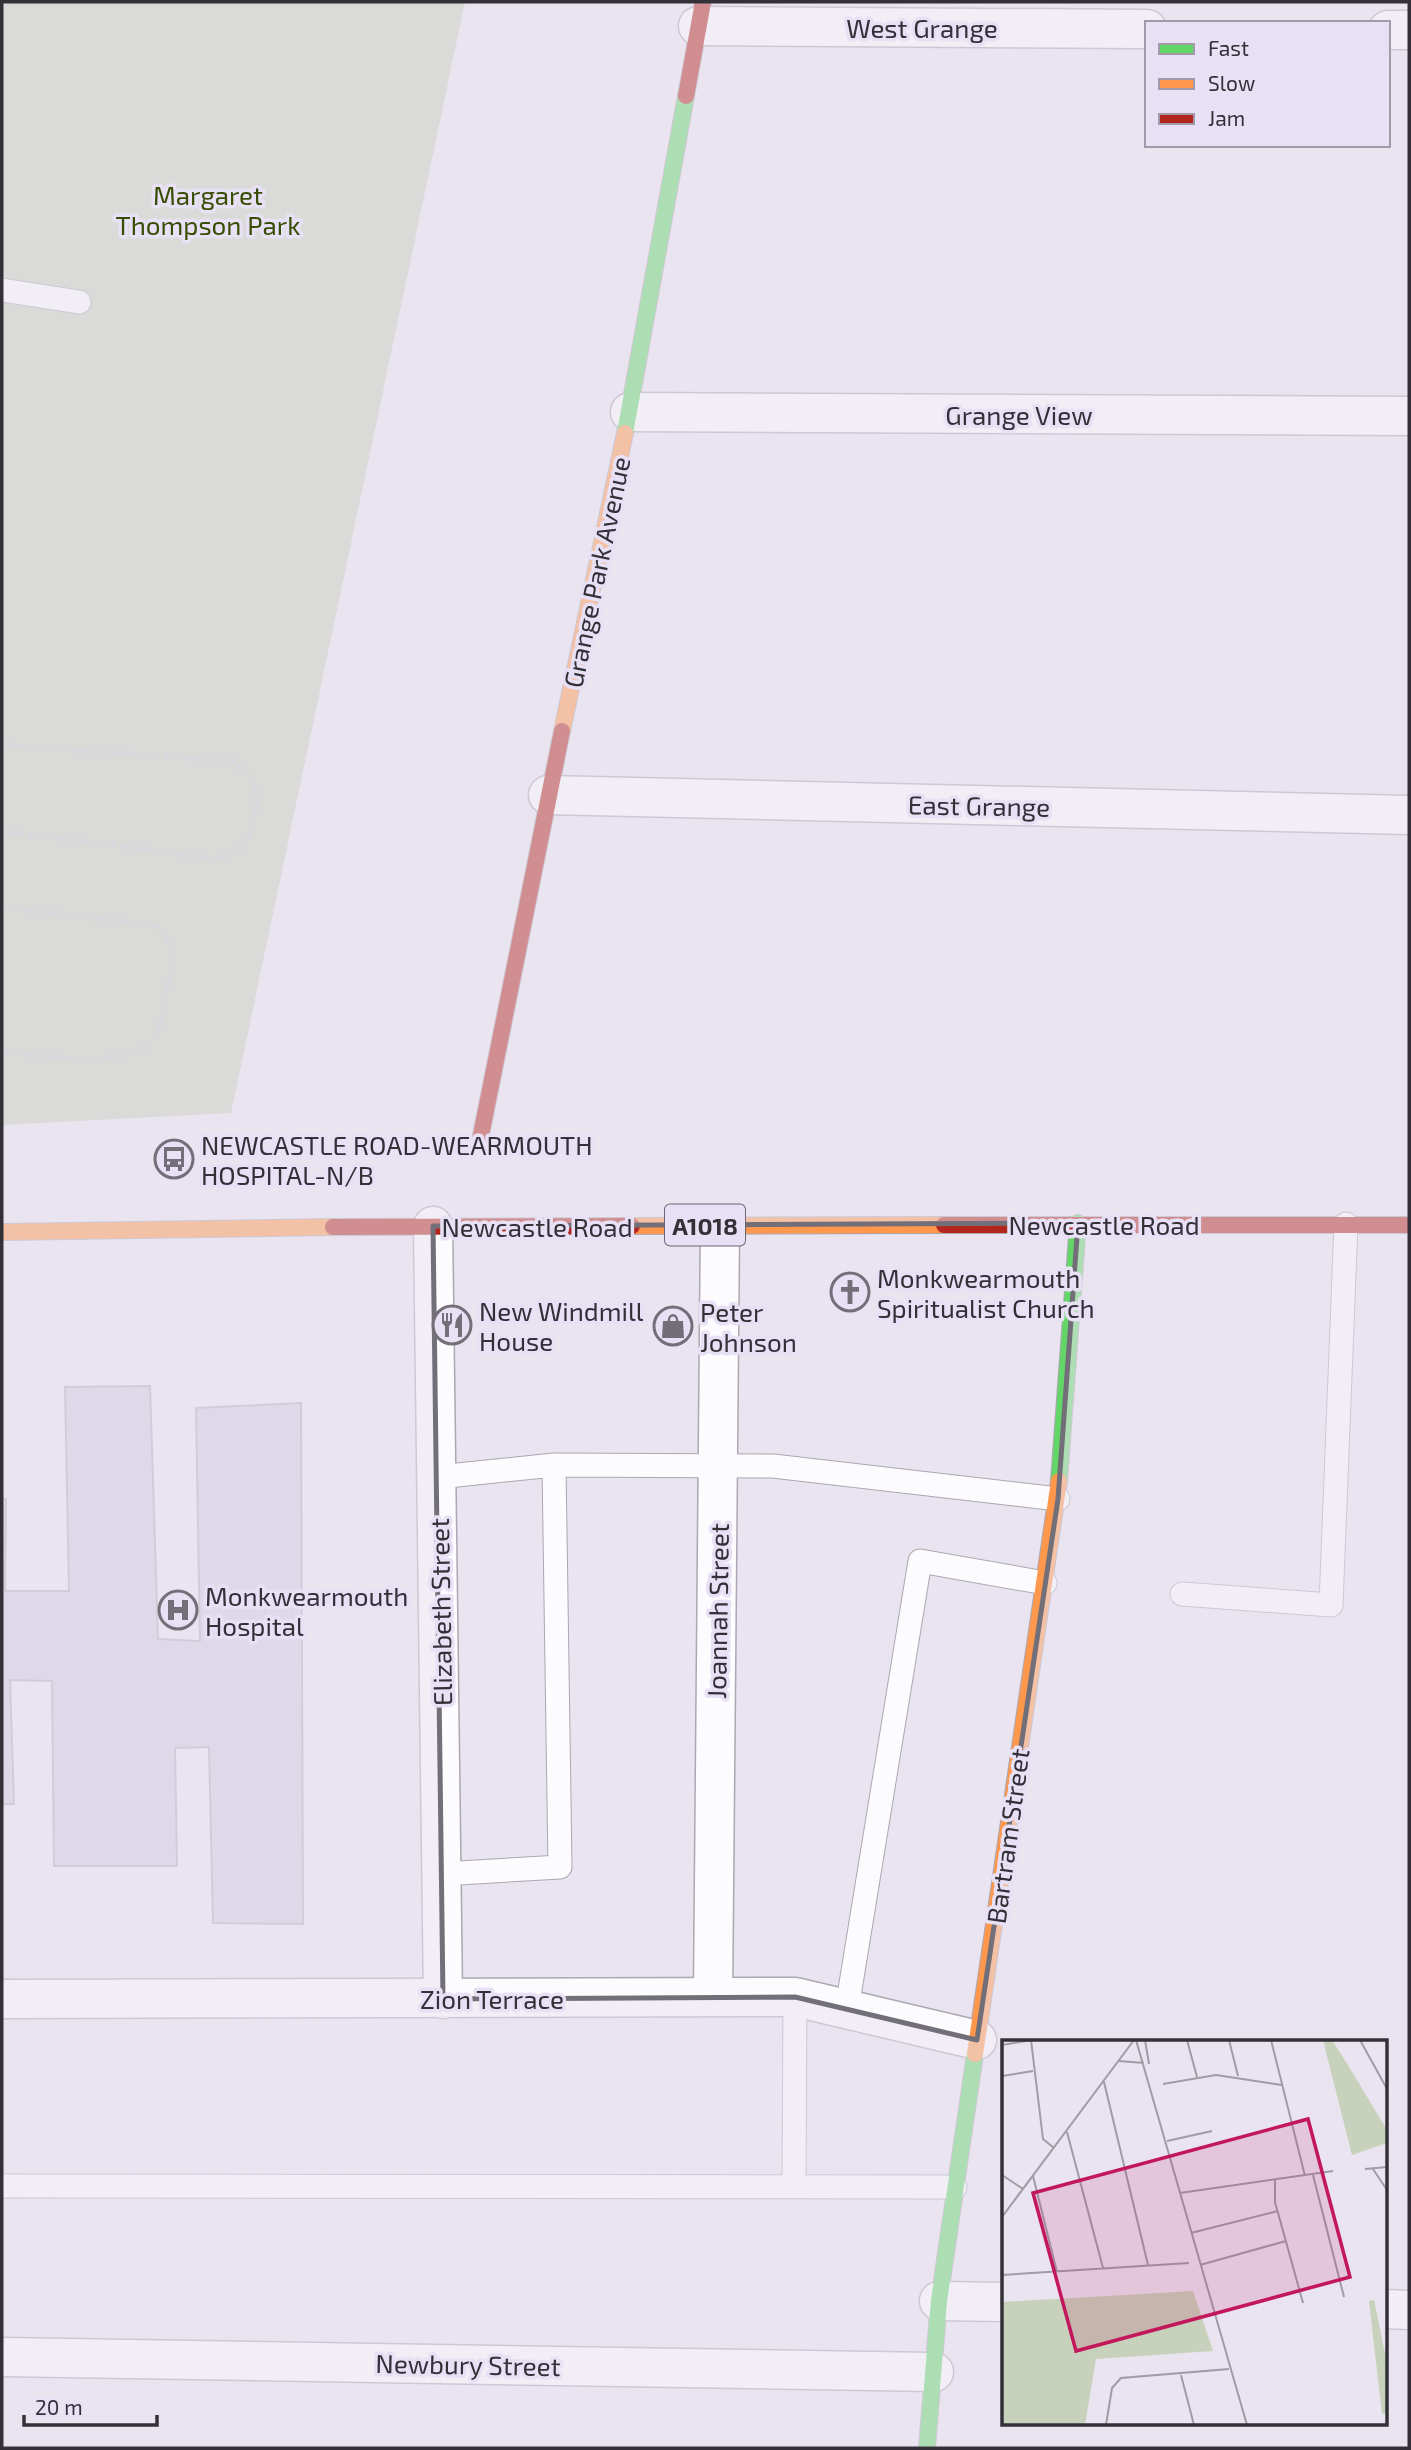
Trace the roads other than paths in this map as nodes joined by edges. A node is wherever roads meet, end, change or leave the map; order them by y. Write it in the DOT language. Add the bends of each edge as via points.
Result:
graph roads {
  1 [pos="700,14"];
  2 [pos="1145,29"];
  3 [pos="1390,30"];
  4 [pos="1409,30"];
  5 [pos="2,290"];
  6 [pos="79,302"];
  7 [pos="630,412"];
  8 [pos="1409,416"];
  9 [pos="548,795"];
  10 [pos="1409,815"];
  11 [pos="480,1140"];
  12 [pos="1078,1223"];
  13 [pos="1346,1224"];
  14 [pos="720,1225"];
  15 [pos="1409,1225"];
  16 [pos="433,1226"];
  17 [pos="2,1233"];
  18 [pos="554,1465"];
  19 [pos="718,1468"];
  20 [pos="438,1477"];
  21 [pos="1058,1499"];
  22 [pos="1045,1583"];
  23 [pos="1182,1594"];
  24 [pos="442,1874"];
  25 [pos="713,1997"];
  26 [pos="795,1997"];
  27 [pos="2,1999"];
  28 [pos="443,1999"];
  29 [pos="847,2008"];
  30 [pos="977,2040"];
  31 [pos="2,2186"];
  32 [pos="794,2187"];
  33 [pos="955,2187"];
  34 [pos="939,2301"];
  35 [pos="1002,2302"];
  36 [pos="1386,2309"];
  37 [pos="1409,2309"];
  38 [pos="2,2357"];
  39 [pos="933,2372"];
  40 [pos="927,2448"];
  1 -- 2 [label="street, West Grange"];
  1 -- 7 [label="main road, Grange Park Avenue"];
  3 -- 4 [label="street"];
  5 -- 6 [label="lane"];
  7 -- 8 [label="street, Grange View"];
  7 -- 9 [label="main road, Grange Park Avenue"];
  9 -- 10 [label="street, East Grange"];
  9 -- 11 [label="main road, Grange Park Avenue"];
  12 -- 13 [label="main road, Newcastle Road / A1018"];
  12 -- 14 [label="main road, Newcastle Road / A1018"];
  12 -- 21 [label="main road, Bartram Street"];
  13 -- 15 [label="main road, Newcastle Road / A1018"];
  13 -- 23 [label="lane" via="1331,1605"];
  14 -- 16 [label="main road, Newcastle Road / A1018"];
  14 -- 19 [label="street, Joannah Street"];
  16 -- 17 [label="main road, Newcastle Road / A1018"];
  16 -- 20 [label="street, Elizabeth Street"];
  18 -- 19 [label="lane"];
  18 -- 20 [label="lane"];
  18 -- 24 [label="lane" via="560,1867"];
  19 -- 21 [label="lane" via="773,1466"];
  19 -- 25 [label="street, Joannah Street"];
  20 -- 24 [label="street, Elizabeth Street"];
  21 -- 22 [label="main road, Bartram Street"];
  22 -- 29 [label="lane" via="920,1560"];
  22 -- 30 [label="main road, Bartram Street"];
  24 -- 28 [label="street, Elizabeth Street"];
  25 -- 26 [label="street, Zion Terrace"];
  25 -- 28 [label="street, Zion Terrace"];
  26 -- 29 [label="street, Zion Terrace"];
  26 -- 32 [label="lane"];
  27 -- 28 [label="street, Zion Terrace"];
  29 -- 30 [label="street, Zion Terrace"];
  30 -- 33 [label="main road, Bartram Street"];
  31 -- 32 [label="lane"];
  32 -- 33 [label="lane"];
  33 -- 34 [label="main road, Bartram Street"];
  34 -- 35 [label="street"];
  34 -- 39 [label="main road, Bartram Street"];
  36 -- 37 [label="street"];
  38 -- 39 [label="street, Newbury Street"];
  39 -- 40 [label="main road, Bartram Street"];
}
